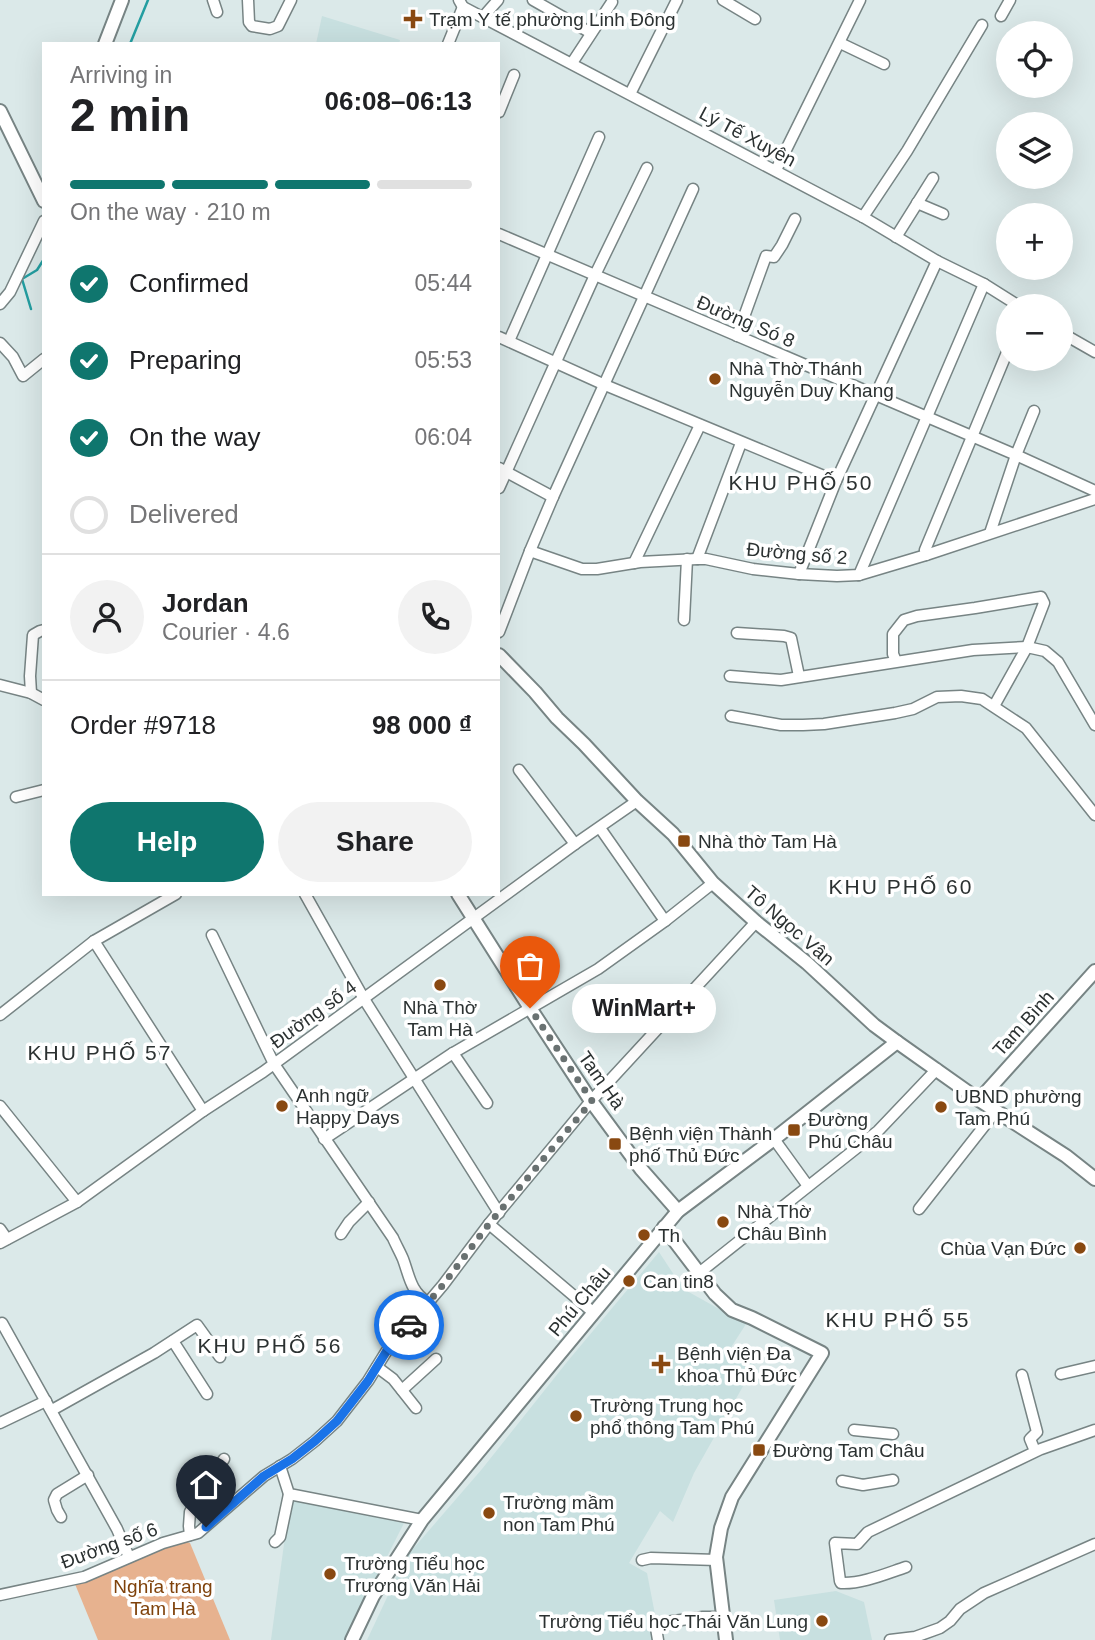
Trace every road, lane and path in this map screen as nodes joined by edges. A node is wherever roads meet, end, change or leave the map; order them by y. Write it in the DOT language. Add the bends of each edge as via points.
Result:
graph roads {
  1 [pos="122,0"];
  2 [pos="213,0"];
  3 [pos="248,0"];
  4 [pos="291,0"];
  5 [pos="498,0"];
  6 [pos="533,0"];
  7 [pos="677,0"];
  8 [pos="723,0"];
  9 [pos="860,0"];
  10 [pos="1010,0"];
  11 [pos="612,2"];
  12 [pos="461,3"];
  13 [pos="217,12"];
  14 [pos="1001,16"];
  15 [pos="483,17"];
  16 [pos="755,19"];
  17 [pos="982,25"];
  18 [pos="592,33"];
  19 [pos="106,42"];
  20 [pos="449,42"];
  21 [pos="840,43"];
  22 [pos="572,63"];
  23 [pos="884,64"];
  24 [pos="514,75"];
  25 [pos="630,94"];
  26 [pos="500,109"];
  27 [pos="0,111"];
  28 [pos="599,137"];
  29 [pos="647,168"];
  30 [pos="776,170"];
  31 [pos="933,178"];
  32 [pos="693,189"];
  33 [pos="42,196"];
  34 [pos="917,203"];
  35 [pos="943,214"];
  36 [pos="863,217"];
  37 [pos="795,219"];
  38 [pos="42,225"];
  39 [pos="500,234"];
  40 [pos="897,237"];
  41 [pos="548,255"];
  42 [pos="937,261"];
  43 [pos="595,275"];
  44 [pos="984,284"];
  45 [pos="1000,294"];
  46 [pos="644,296"];
  47 [pos="0,304"];
  48 [pos="737,336"];
  49 [pos="504,339"];
  50 [pos="1073,339"];
  51 [pos="0,343"];
  52 [pos="1095,352"];
  53 [pos="42,361"];
  54 [pos="556,362"];
  55 [pos="999,371"];
  56 [pos="605,385"];
  57 [pos="875,395"];
  58 [pos="1034,411"];
  59 [pos="927,417"];
  60 [pos="700,425"];
  61 [pos="972,436"];
  62 [pos="741,443"];
  63 [pos="1016,455"];
  64 [pos="503,470"];
  65 [pos="836,481"];
  66 [pos="1095,491"];
  67 [pos="553,498"];
  68 [pos="1095,499"];
  69 [pos="990,533"];
  70 [pos="530,551"];
  71 [pos="926,555"];
  72 [pos="692,559"];
  73 [pos="634,563"];
  74 [pos="799,574"];
  75 [pos="859,575"];
  76 [pos="684,620"];
  77 [pos="500,629"];
  78 [pos="42,630"];
  79 [pos="737,633"];
  80 [pos="1027,647"];
  81 [pos="500,656"];
  82 [pos="896,661"];
  83 [pos="730,676"];
  84 [pos="799,676"];
  85 [pos="0,685"];
  86 [pos="31,693"];
  87 [pos="42,699"];
  88 [pos="995,706"];
  89 [pos="731,716"];
  90 [pos="1095,725"];
  91 [pos="519,770"];
  92 [pos="42,790"];
  93 [pos="16,797"];
  94 [pos="638,801"];
  95 [pos="1095,815"];
  96 [pos="600,828"];
  97 [pos="575,844"];
  98 [pos="713,883"];
  99 [pos="173,896"];
  100 [pos="305,896"];
  101 [pos="458,896"];
  102 [pos="473,919"];
  103 [pos="665,920"];
  104 [pos="756,922"];
  105 [pos="212,935"];
  106 [pos="94,941"];
  107 [pos="1095,971"];
  108 [pos="363,999"];
  109 [pos="530,1008"];
  110 [pos="0,1015"];
  111 [pos="897,1042"];
  112 [pos="453,1053"];
  113 [pos="274,1064"];
  114 [pos="937,1069"];
  115 [pos="413,1079"];
  116 [pos="979,1100"];
  117 [pos="592,1101"];
  118 [pos="487,1103"];
  119 [pos="0,1105"];
  120 [pos="203,1111"];
  121 [pos="996,1111"];
  122 [pos="324,1139"];
  123 [pos="774,1139"];
  124 [pos="1095,1179"];
  125 [pos="808,1186"];
  126 [pos="77,1202"];
  127 [pos="369,1202"];
  128 [pos="919,1209"];
  129 [pos="678,1211"];
  130 [pos="499,1213"];
  131 [pos="489,1224"];
  132 [pos="664,1227"];
  133 [pos="0,1229"];
  134 [pos="341,1234"];
  135 [pos="3,1241"];
  136 [pos="699,1273"];
  137 [pos="428,1303"];
  138 [pos="594,1313"];
  139 [pos="0,1324"];
  140 [pos="173,1341"];
  141 [pos="220,1357"];
  142 [pos="436,1359"];
  143 [pos="1095,1366"];
  144 [pos="377,1367"];
  145 [pos="1061,1374"];
  146 [pos="1022,1375"];
  147 [pos="402,1390"];
  148 [pos="208,1394"];
  149 [pos="49,1406"];
  150 [pos="416,1408"];
  151 [pos="0,1423"];
  152 [pos="854,1430"];
  153 [pos="1095,1430"];
  154 [pos="892,1434"];
  155 [pos="1035,1451"];
  156 [pos="224,1459"];
  157 [pos="280,1466"];
  158 [pos="88,1475"];
  159 [pos="893,1480"];
  160 [pos="842,1481"];
  161 [pos="289,1494"];
  162 [pos="61,1517"];
  163 [pos="422,1520"];
  164 [pos="190,1535"];
  165 [pos="275,1542"];
  166 [pos="1095,1544"];
  167 [pos="129,1557"];
  168 [pos="642,1560"];
  169 [pos="717,1560"];
  170 [pos="905,1567"];
  171 [pos="0,1595"];
  172 [pos="723,1617"];
  173 [pos="352,1640"];
  174 [pos="658,1640"];
  175 [pos="726,1640"];
  176 [pos="890,1640"];
  1 -- 19 [label="street"];
  2 -- 13 [label="street"];
  3 -- 4 [label="street" via="252,26 270,29 278,26"];
  5 -- 15 [label="street"];
  6 -- 18 [label="street"];
  7 -- 25 [label="street"];
  8 -- 16 [label="street"];
  9 -- 21 [label="street"];
  10 -- 14 [label="street"];
  11 -- 18 [label="street"];
  12 -- 15 [label="street, Lý Tế Xuyên"];
  12 -- 20 [label="street"];
  15 -- 22 [label="street, Lý Tế Xuyên"];
  17 -- 36 [label="street"];
  18 -- 22 [label="street"];
  21 -- 23 [label="street"];
  21 -- 30 [label="street"];
  22 -- 25 [label="street, Lý Tế Xuyên"];
  24 -- 26 [label="street"];
  25 -- 30 [label="street, Lý Tế Xuyên"];
  27 -- 33 [label="street"];
  28 -- 41 [label="street"];
  29 -- 43 [label="street"];
  30 -- 36 [label="street, Lý Tế Xuyên"];
  31 -- 34 [label="street"];
  32 -- 46 [label="street"];
  34 -- 35 [label="street"];
  34 -- 40 [label="street"];
  36 -- 40 [label="street, Lý Tế Xuyên"];
  37 -- 48 [label="street" via="774,257 766,256"];
  38 -- 47 [label="street"];
  39 -- 41 [label="street, Đường Só 8"];
  40 -- 42 [label="street, Lý Tế Xuyên"];
  41 -- 43 [label="street, Đường Só 8"];
  41 -- 49 [label="street"];
  42 -- 44 [label="street, Lý Tế Xuyên"];
  42 -- 57 [label="street"];
  43 -- 46 [label="street, Đường Só 8"];
  43 -- 54 [label="street"];
  44 -- 45 [label="street, Lý Tế Xuyên"];
  44 -- 59 [label="street"];
  46 -- 48 [label="street, Đường Só 8"];
  46 -- 56 [label="street"];
  48 -- 57 [label="street, Đường Só 8"];
  49 -- 54 [label="street"];
  50 -- 52 [label="street"];
  51 -- 53 [label="street" via="23,376"];
  54 -- 56 [label="street"];
  54 -- 64 [label="street"];
  55 -- 61 [label="street"];
  56 -- 60 [label="street"];
  56 -- 67 [label="street"];
  57 -- 59 [label="street, Đường Só 8"];
  57 -- 65 [label="street"];
  58 -- 63 [label="street"];
  59 -- 61 [label="street, Đường Só 8"];
  59 -- 75 [label="street"];
  60 -- 62 [label="street"];
  60 -- 73 [label="street"];
  61 -- 63 [label="street, Đường Só 8"];
  61 -- 71 [label="street"];
  62 -- 65 [label="street"];
  62 -- 72 [label="street"];
  63 -- 66 [label="street, Đường Só 8"];
  63 -- 69 [label="street"];
  64 -- 67 [label="street"];
  65 -- 74 [label="street"];
  67 -- 70 [label="street"];
  68 -- 69 [label="street, Đường số 2"];
  69 -- 71 [label="street, Đường số 2"];
  70 -- 73 [label="street, Đường số 2" via="582,569"];
  70 -- 77 [label="street"];
  71 -- 75 [label="street, Đường số 2"];
  72 -- 73 [label="street, Đường số 2"];
  72 -- 74 [label="street, Đường số 2"];
  72 -- 76 [label="street"];
  74 -- 75 [label="street, Đường số 2"];
  78 -- 86 [label="street" via="33,635"];
  79 -- 84 [label="street" via="791,638"];
  80 -- 82 [label="street"];
  80 -- 82 [label="street" via="1044,603 1041,597 904,620 892,634"];
  80 -- 88 [label="street"];
  80 -- 90 [label="street" via="1045,651 1058,662"];
  81 -- 94 [label="street, Tô Ngọc Vân"];
  82 -- 84 [label="street"];
  83 -- 84 [label="street" via="781,680"];
  85 -- 86 [label="street"];
  86 -- 87 [label="street"];
  88 -- 89 [label="street" via="982,699 937,697 895,713 803,725"];
  88 -- 95 [label="street" via="1026,728"];
  91 -- 97 [label="street"];
  92 -- 93 [label="street"];
  94 -- 96 [label="street, Đường số 4"];
  94 -- 98 [label="street, Tô Ngọc Vân" via="673,834"];
  96 -- 97 [label="street, Đường số 4"];
  96 -- 103 [label="street"];
  97 -- 102 [label="street, Đường số 4"];
  98 -- 103 [label="street"];
  98 -- 104 [label="street, Tô Ngọc Vân"];
  99 -- 106 [label="street"];
  100 -- 108 [label="street"];
  101 -- 102 [label="street, Tam Hà"];
  102 -- 108 [label="street, Đường số 4"];
  102 -- 109 [label="street, Tam Hà"];
  103 -- 109 [label="street" via="598,969"];
  104 -- 111 [label="street, Tô Ngọc Vân"];
  104 -- 117 [label="street, Đường số 6"];
  105 -- 113 [label="street"];
  106 -- 110 [label="street"];
  106 -- 120 [label="street"];
  107 -- 116 [label="street, Tam Bình"];
  108 -- 113 [label="street, Đường số 4"];
  108 -- 115 [label="street"];
  109 -- 112 [label="street"];
  109 -- 117 [label="street, Tam Hà"];
  111 -- 114 [label="street, Tô Ngọc Vân"];
  111 -- 123 [label="street, Phú Châu"];
  112 -- 115 [label="street"];
  112 -- 118 [label="street"];
  113 -- 120 [label="street, Đường số 4"];
  113 -- 122 [label="street"];
  114 -- 116 [label="street, Tô Ngọc Vân"];
  114 -- 125 [label="street" via="878,1131"];
  115 -- 122 [label="street"];
  115 -- 130 [label="street"];
  116 -- 121 [label="street, Tô Ngọc Vân"];
  117 -- 129 [label="street, Tam Hà"];
  117 -- 130 [label="street, Đường số 6"];
  119 -- 126 [label="street"];
  120 -- 126 [label="street, Đường số 4"];
  121 -- 124 [label="street, Tô Ngọc Vân"];
  121 -- 128 [label="street"];
  122 -- 127 [label="street"];
  123 -- 125 [label="street"];
  123 -- 129 [label="street, Phú Châu"];
  125 -- 136 [label="street"];
  126 -- 135 [label="street, Đường số 4"];
  127 -- 134 [label="street"];
  127 -- 137 [label="street" via="393,1238 417,1295"];
  129 -- 132 [label="street, Phú Châu"];
  130 -- 131 [label="street, Đường số 6"];
  131 -- 137 [label="street, Đường số 6"];
  131 -- 138 [label="street"];
  132 -- 136 [label="street"];
  132 -- 138 [label="street, Phú Châu"];
  133 -- 135 [label="street"];
  136 -- 169 [label="street" via="732,1310 822,1353 732,1497 721,1528"];
  137 -- 144 [label="street, Đường số 6"];
  138 -- 163 [label="street, Phú Châu"];
  139 -- 149 [label="street"];
  140 -- 141 [label="street" via="197,1325"];
  140 -- 148 [label="street"];
  140 -- 149 [label="street"];
  142 -- 147 [label="street"];
  143 -- 145 [label="street"];
  144 -- 147 [label="street"];
  144 -- 157 [label="street, Đường số 6" via="337,1421"];
  146 -- 155 [label="street" via="1037,1432 1030,1439"];
  147 -- 150 [label="street"];
  149 -- 151 [label="street"];
  149 -- 158 [label="street"];
  152 -- 154 [label="street"];
  153 -- 155 [label="street"];
  155 -- 170 [label="street" via="868,1532 857,1544 835,1543 841,1583"];
  156 -- 164 [label="street" via="190,1512"];
  157 -- 161 [label="street"];
  157 -- 164 [label="street, Đường số 6"];
  158 -- 162 [label="street" via="57,1494 54,1500"];
  158 -- 167 [label="street"];
  159 -- 160 [label="street" via="863,1485"];
  161 -- 163 [label="street"];
  161 -- 165 [label="street"];
  163 -- 173 [label="street, Phú Châu" via="373,1596"];
  164 -- 167 [label="street, Đường số 6"];
  166 -- 176 [label="street" via="984,1593 940,1628"];
  167 -- 171 [label="street, Đường số 6" via="84,1577"];
  168 -- 169 [label="street"];
  169 -- 172 [label="street"];
  172 -- 174 [label="street" via="659,1623"];
  172 -- 175 [label="street"];
}
